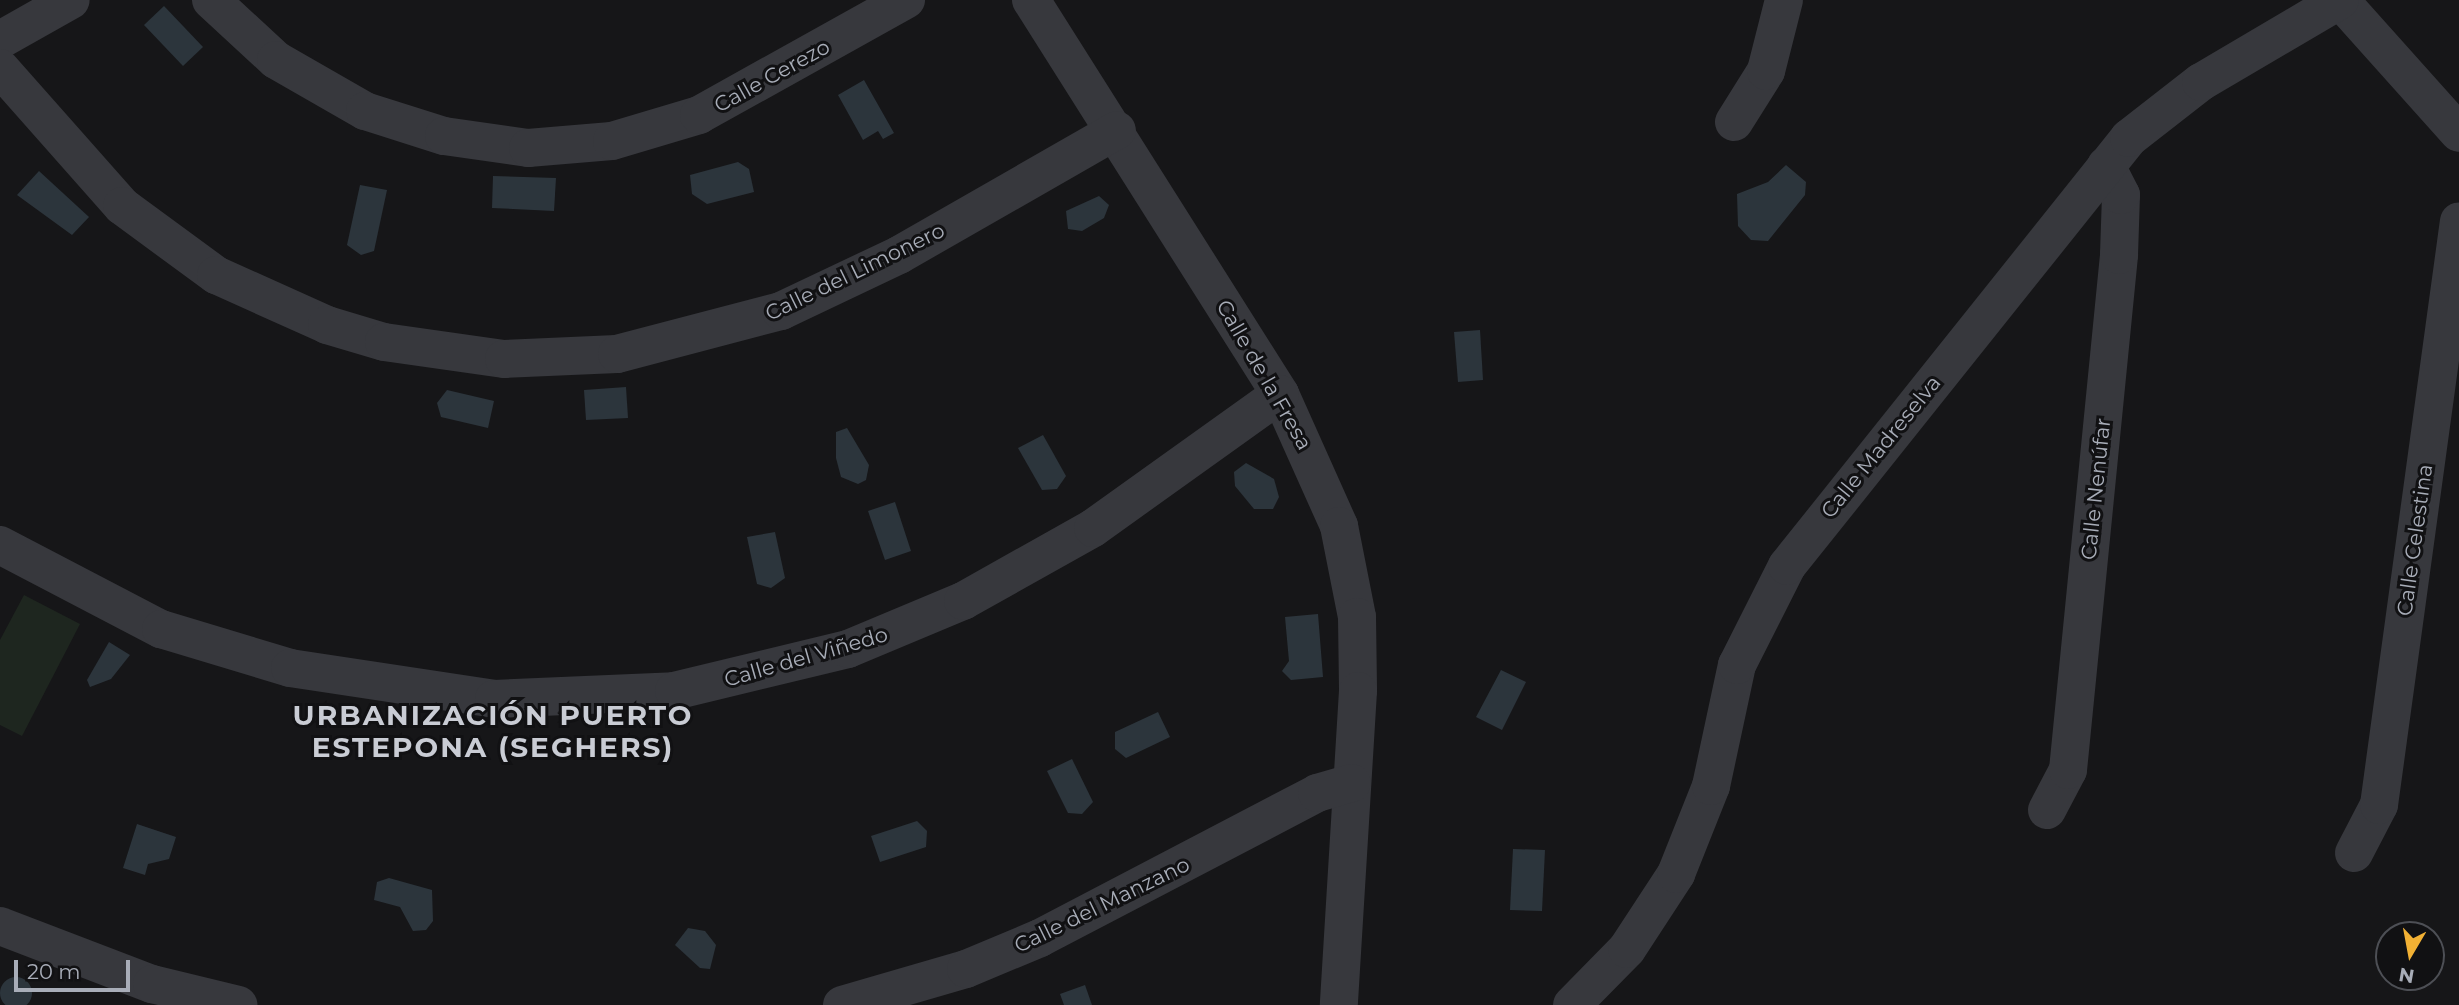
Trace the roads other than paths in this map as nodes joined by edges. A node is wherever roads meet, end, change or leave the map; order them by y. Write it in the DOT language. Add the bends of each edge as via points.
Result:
graph roads {
  1 [pos="71,0"];
  2 [pos="211,0"];
  3 [pos="906,0"];
  4 [pos="1031,0"];
  5 [pos="1784,0"];
  6 [pos="2340,0"];
  7 [pos="0,40"];
  8 [pos="0,68"];
  9 [pos="1734,122"];
  10 [pos="1117,130"];
  11 [pos="2459,132"];
  12 [pos="2106,166"];
  13 [pos="2459,221"];
  14 [pos="1280,394"];
  15 [pos="0,545"];
  16 [pos="1352,783"];
  17 [pos="2047,810"];
  18 [pos="2354,853"];
  19 [pos="0,926"];
  20 [pos="238,1005"];
  21 [pos="842,1005"];
  22 [pos="1339,1005"];
  23 [pos="1572,1005"];
  1 -- 7 [label="street"];
  2 -- 3 [label="street, Calle Cerezo" via="276,60 365,111 444,136 528,148 612,141 699,115"];
  4 -- 10 [label="street, Calle de la Fresa"];
  5 -- 9 [label="street" via="1766,71"];
  6 -- 11 [label="street"];
  6 -- 12 [label="street, Calle Madreselva" via="2169,103"];
  8 -- 10 [label="street, Calle del Limonero" via="114,198 216,275 327,325 449,355 490,358 617,354 781,311 899,255"];
  10 -- 14 [label="street, Calle de la Fresa"];
  12 -- 17 [label="street, Calle Nenúfar" via="2121,195 2119,255 2068,770"];
  12 -- 23 [label="street, Calle Madreselva" via="1768,595 1737,665 1698,829 1652,915"];
  13 -- 18 [label="street, Calle Celestina" via="2379,805"];
  14 -- 15 [label="street, Calle del Viñedo" via="1093,528 963,601 848,649 674,691 494,699 289,668 161,629"];
  14 -- 16 [label="street, Calle de la Fresa" via="1325,484 1350,572 1358,679"];
  16 -- 21 [label="street, Calle del Manzano" via="1317,793 1040,938 966,969"];
  16 -- 22 [label="street, Calle de la Fresa"];
  19 -- 20 [label="street" via="118,973"];
}
